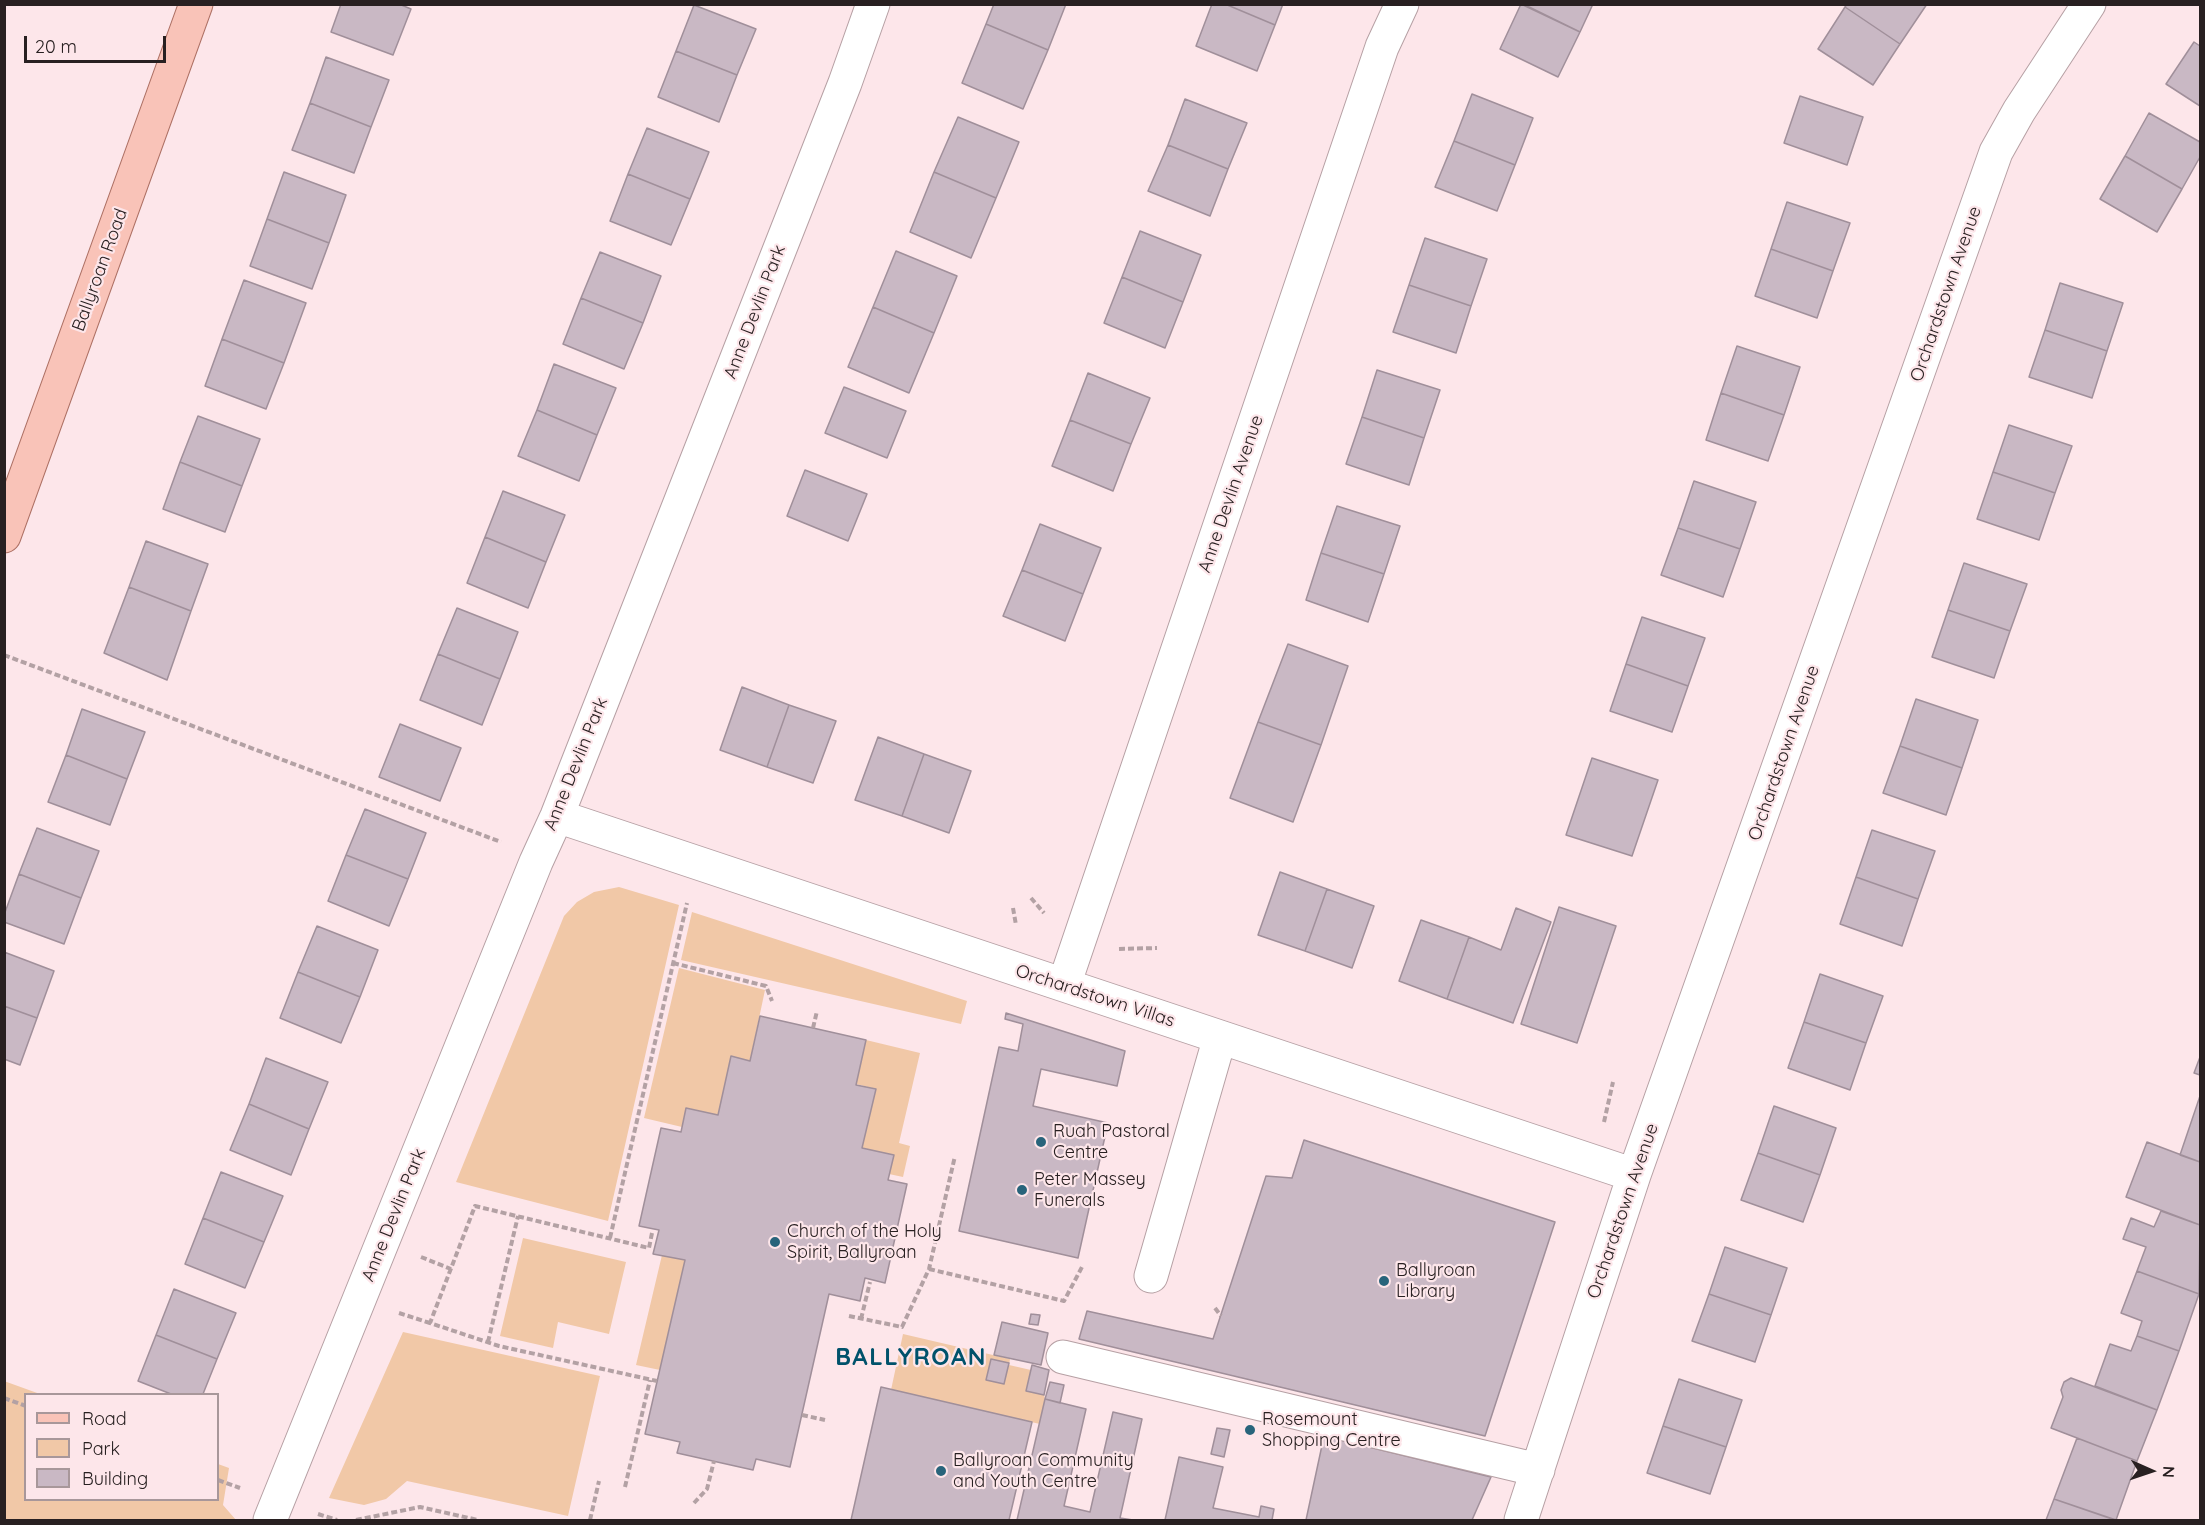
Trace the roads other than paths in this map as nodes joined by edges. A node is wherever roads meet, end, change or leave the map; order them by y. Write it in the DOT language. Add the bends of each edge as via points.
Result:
graph roads {
  1 [pos="196,4"];
  2 [pos="873,4"];
  3 [pos="1402,4"];
  4 [pos="2089,4"];
  5 [pos="4,536"];
  6 [pos="557,816"];
  7 [pos="1064,985"];
  8 [pos="1220,1037"];
  9 [pos="1634,1175"];
  10 [pos="1151,1276"];
  11 [pos="1063,1357"];
  12 [pos="1538,1470"];
  13 [pos="270,1521"];
  14 [pos="1521,1521"];
  1 -- 5 [label="main road, Ballyroan Road"];
  2 -- 6 [label="street, Anne Devlin Park"];
  3 -- 7 [label="street, Anne Devlin Avenue" via="1382,47"];
  4 -- 9 [label="street, Orchardstown Avenue" via="1996,152"];
  6 -- 7 [label="street, Orchardstown Villas"];
  6 -- 13 [label="street, Anne Devlin Park"];
  7 -- 8 [label="street, Orchardstown Villas"];
  8 -- 9 [label="street, Orchardstown Villas"];
  8 -- 10 [label="street"];
  9 -- 12 [label="street, Orchardstown Avenue"];
  11 -- 12 [label="street"];
  12 -- 14 [label="street, Orchardstown Avenue"];
}
